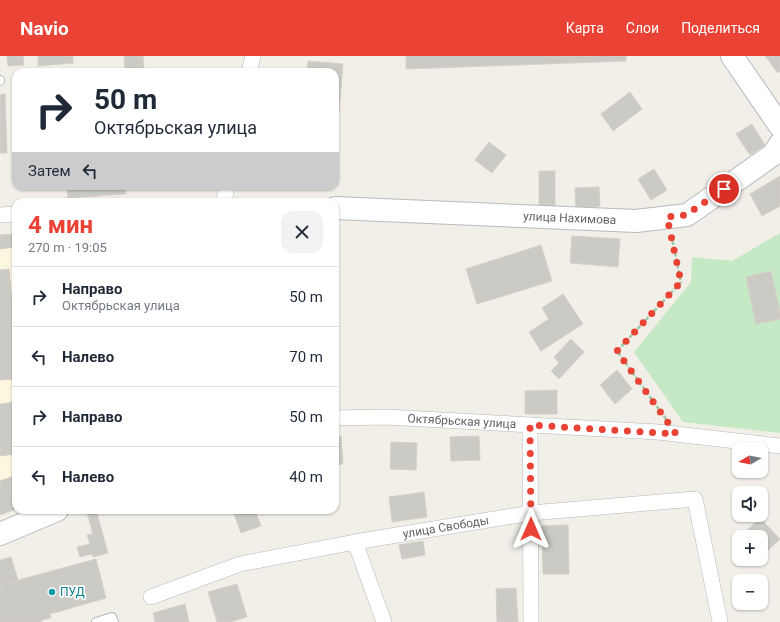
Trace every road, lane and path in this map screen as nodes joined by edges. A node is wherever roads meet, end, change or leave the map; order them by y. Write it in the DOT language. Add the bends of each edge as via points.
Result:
graph roads {
  1 [pos="253,56"];
  2 [pos="732,56"];
  3 [pos="251,68"];
  4 [pos="780,126"];
  5 [pos="780,144"];
  6 [pos="339,208"];
  7 [pos="12,214"];
  8 [pos="0,215"];
  9 [pos="667,217"];
  10 [pos="339,418"];
  11 [pos="530,425"];
  12 [pos="676,434"];
  13 [pos="780,446"];
  14 [pos="531,513"];
  15 [pos="48,514"];
  16 [pos="0,534"];
  17 [pos="355,542"];
  18 [pos="151,597"];
  19 [pos="96,622"];
  20 [pos="114,622"];
  21 [pos="384,622"];
  22 [pos="531,622"];
  23 [pos="720,622"];
  1 -- 3 [label="street"];
  2 -- 4 [label="street"];
  5 -- 9 [label="street, улица Нахимова" via="774,154 686,215"];
  6 -- 9 [label="street, улица Нахимова" via="636,221"];
  7 -- 8 [label="street"];
  9 -- 12 [label="path" via="681,282 617,351"];
  10 -- 11 [label="street, Октябрьская улица" via="386,416"];
  11 -- 12 [label="street, Октябрьская улица"];
  11 -- 14 [label="street"];
  12 -- 13 [label="street, Октябрьская улица"];
  14 -- 17 [label="street, улица Свободы"];
  14 -- 22 [label="street"];
  14 -- 23 [label="street, улица Свободы" via="695,499"];
  15 -- 16 [label="street"];
  17 -- 18 [label="street, улица Свободы" via="240,564"];
  17 -- 21 [label="street"];
  19 -- 20 [label="lane" via="112,617"];
}
